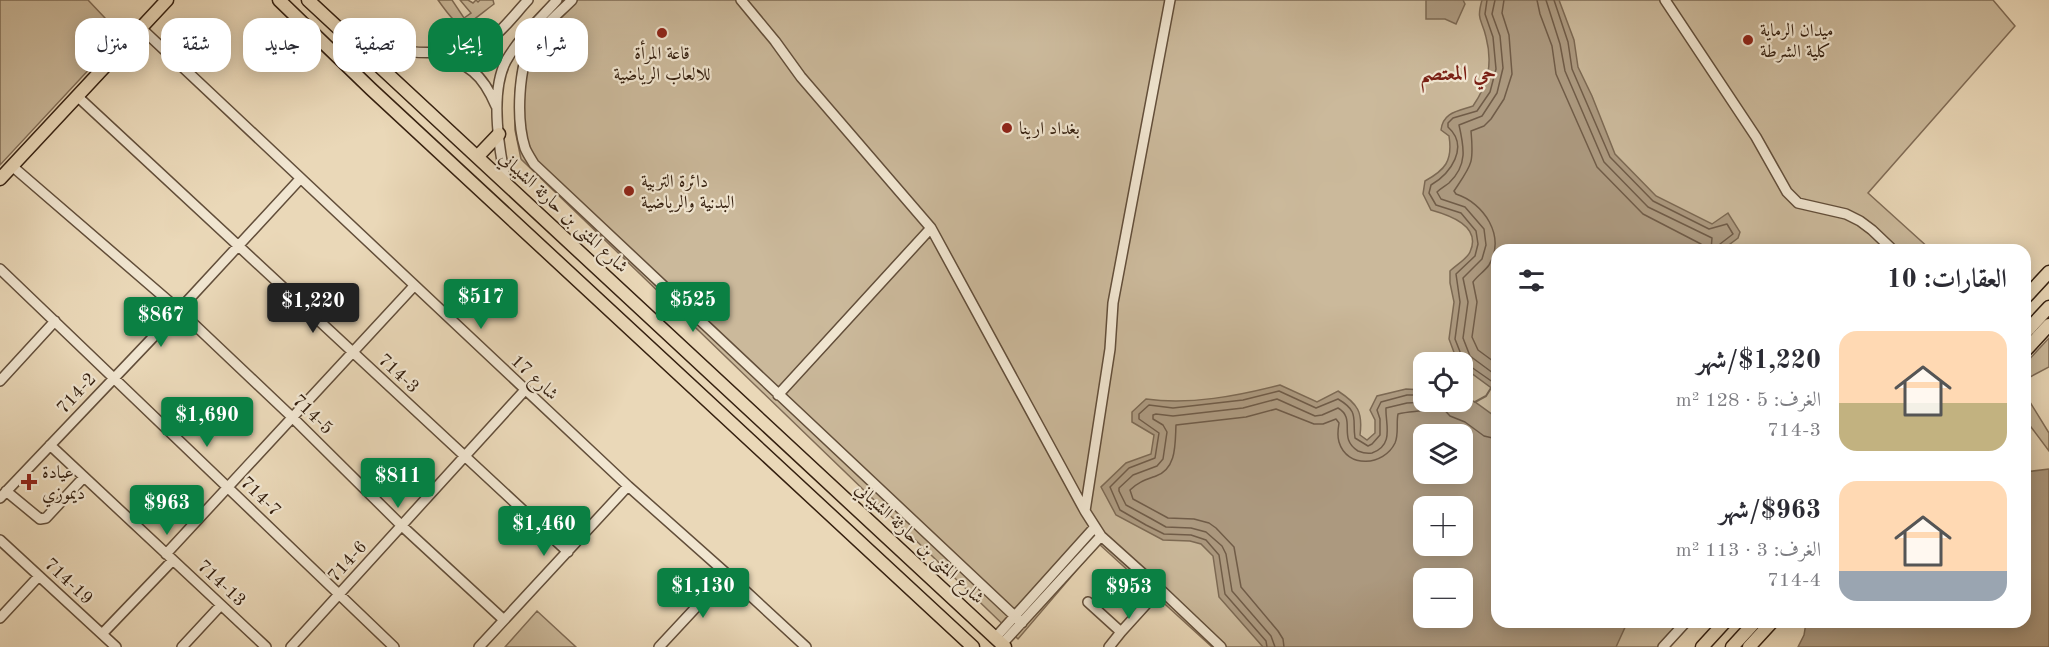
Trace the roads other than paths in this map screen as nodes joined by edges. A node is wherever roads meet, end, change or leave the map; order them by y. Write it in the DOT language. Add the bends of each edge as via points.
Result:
graph roads {
  1 [pos="167,0"];
  2 [pos="279,0"];
  3 [pos="308,0"];
  4 [pos="528,0"];
  5 [pos="557,0"];
  6 [pos="572,0"];
  7 [pos="741,0"];
  8 [pos="1170,0"];
  9 [pos="1665,0"];
  10 [pos="149,19"];
  11 [pos="333,22"];
  12 [pos="149,36"];
  13 [pos="416,52"];
  14 [pos="426,52"];
  15 [pos="100,72"];
  16 [pos="387,72"];
  17 [pos="77,96"];
  18 [pos="499,111"];
  19 [pos="499,134"];
  20 [pos="478,156"];
  21 [pos="12,166"];
  22 [pos="0,179"];
  23 [pos="300,179"];
  24 [pos="506,182"];
  25 [pos="931,228"];
  26 [pos="1887,244"];
  27 [pos="238,245"];
  28 [pos="0,269"];
  29 [pos="2049,272"];
  30 [pos="414,286"];
  31 [pos="2031,292"];
  32 [pos="2049,307"];
  33 [pos="179,310"];
  34 [pos="55,321"];
  35 [pos="2049,325"];
  36 [pos="2031,326"];
  37 [pos="2031,344"];
  38 [pos="353,352"];
  39 [pos="113,378"];
  40 [pos="0,381"];
  41 [pos="525,390"];
  42 [pos="778,395"];
  43 [pos="293,418"];
  44 [pos="50,445"];
  45 [pos="465,456"];
  46 [pos="84,477"];
  47 [pos="628,486"];
  48 [pos="228,487"];
  49 [pos="3,494"];
  50 [pos="1085,511"];
  51 [pos="402,526"];
  52 [pos="1094,528"];
  53 [pos="1101,536"];
  54 [pos="0,540"];
  55 [pos="568,552"];
  56 [pos="169,557"];
  57 [pos="727,573"];
  58 [pos="39,576"];
  59 [pos="1160,589"];
  60 [pos="339,594"];
  61 [pos="1088,602"];
  62 [pos="221,605"];
  63 [pos="0,618"];
  64 [pos="504,620"];
  65 [pos="1018,620"];
  66 [pos="1680,628"];
  67 [pos="1719,628"];
  68 [pos="1749,628"];
  69 [pos="1766,628"];
  70 [pos="1121,632"];
  71 [pos="102,634"];
  72 [pos="1001,643"];
  73 [pos="665,645"];
  74 [pos="116,647"];
  75 [pos="182,647"];
  76 [pos="266,647"];
  77 [pos="291,647"];
  78 [pos="394,647"];
  79 [pos="479,647"];
  80 [pos="806,647"];
  81 [pos="973,647"];
  82 [pos="1109,647"];
  83 [pos="1221,647"];
  84 [pos="1663,647"];
  85 [pos="1702,647"];
  86 [pos="1732,647"];
  87 [pos="1749,647"];
  1 -- 10 [label="main road"];
  2 -- 81 [label="main road"];
  3 -- 11 [label="main road, شارع المثنى بن حارثة الشيباني"];
  4 -- 14 [label="street" via="481,45"];
  5 -- 18 [label="street" via="517,44 505,64"];
  6 -- 42 [label="street" via="543,29 528,53 520,93 525,150 534,164"];
  7 -- 25 [label="street" via="801,77"];
  8 -- 50 [label="street" via="1113,303 1110,349"];
  9 -- 26 [label="street" via="1756,137 1786,192 1798,203 1845,213"];
  12 -- 23 [label="street, شارع 17"];
  13 -- 14 [label="street"];
  14 -- 18 [label="street" via="457,61 474,71"];
  15 -- 17 [label="main road"];
  16 -- 20 [label="main road, شارع المثنى بن حارثة الشيباني"];
  17 -- 21 [label="main road"];
  17 -- 27 [label="street, 714-3"];
  18 -- 19 [label="street"];
  19 -- 20 [label="main road"];
  19 -- 24 [label="street"];
  20 -- 24 [label="main road, شارع المثنى بن حارثة الشيباني"];
  21 -- 22 [label="main road"];
  21 -- 33 [label="street, 714-5"];
  23 -- 27 [label="street, 714-2"];
  23 -- 30 [label="street, شارع 17"];
  24 -- 72 [label="main road, شارع المثنى بن حارثة الشيباني"];
  25 -- 42 [label="street"];
  25 -- 50 [label="street"];
  27 -- 33 [label="street, 714-2"];
  27 -- 38 [label="street, 714-3"];
  28 -- 34 [label="street, 714-7"];
  29 -- 31 [label="main road"];
  30 -- 38 [label="street"];
  30 -- 41 [label="street, شارع 17"];
  32 -- 36 [label="main road"];
  33 -- 39 [label="street, 714-2"];
  33 -- 43 [label="street, 714-5"];
  34 -- 39 [label="street, 714-7"];
  34 -- 40 [label="street"];
  35 -- 37 [label="main road"];
  38 -- 43 [label="street"];
  38 -- 45 [label="street, 714-3"];
  39 -- 44 [label="street, 714-2"];
  39 -- 48 [label="street, 714-7"];
  41 -- 45 [label="street, 714-6"];
  41 -- 47 [label="street, شارع 17"];
  42 -- 65 [label="street"];
  43 -- 48 [label="street"];
  43 -- 51 [label="street, 714-5"];
  44 -- 46 [label="street, 714-13"];
  44 -- 49 [label="street, 714-2"];
  45 -- 51 [label="street, 714-6"];
  45 -- 55 [label="street, 714-3"];
  46 -- 49 [label="street" via="43,519"];
  46 -- 56 [label="street, 714-13"];
  47 -- 55 [label="street"];
  47 -- 57 [label="street, شارع 17"];
  48 -- 56 [label="street"];
  48 -- 60 [label="street, 714-7"];
  50 -- 52 [label="street"];
  51 -- 60 [label="street, 714-6"];
  51 -- 64 [label="street, 714-5"];
  52 -- 53 [label="street"];
  52 -- 65 [label="street"];
  53 -- 59 [label="street"];
  53 -- 65 [label="street"];
  54 -- 58 [label="street, 714-19"];
  55 -- 64 [label="street"];
  56 -- 62 [label="street, 714-13"];
  56 -- 71 [label="street"];
  57 -- 73 [label="street"];
  57 -- 80 [label="street, شارع 17"];
  58 -- 63 [label="street"];
  58 -- 71 [label="street, 714-19"];
  59 -- 70 [label="street"];
  59 -- 83 [label="street"];
  60 -- 77 [label="street, 714-6"];
  60 -- 78 [label="street, 714-7"];
  61 -- 70 [label="street"];
  62 -- 75 [label="street"];
  62 -- 76 [label="street, 714-13"];
  64 -- 79 [label="street"];
  65 -- 72 [label="street"];
  66 -- 84 [label="street"];
  67 -- 85 [label="main road"];
  68 -- 86 [label="main road"];
  69 -- 87 [label="main road"];
  70 -- 82 [label="street"];
  71 -- 74 [label="street, 714-19"];
}
